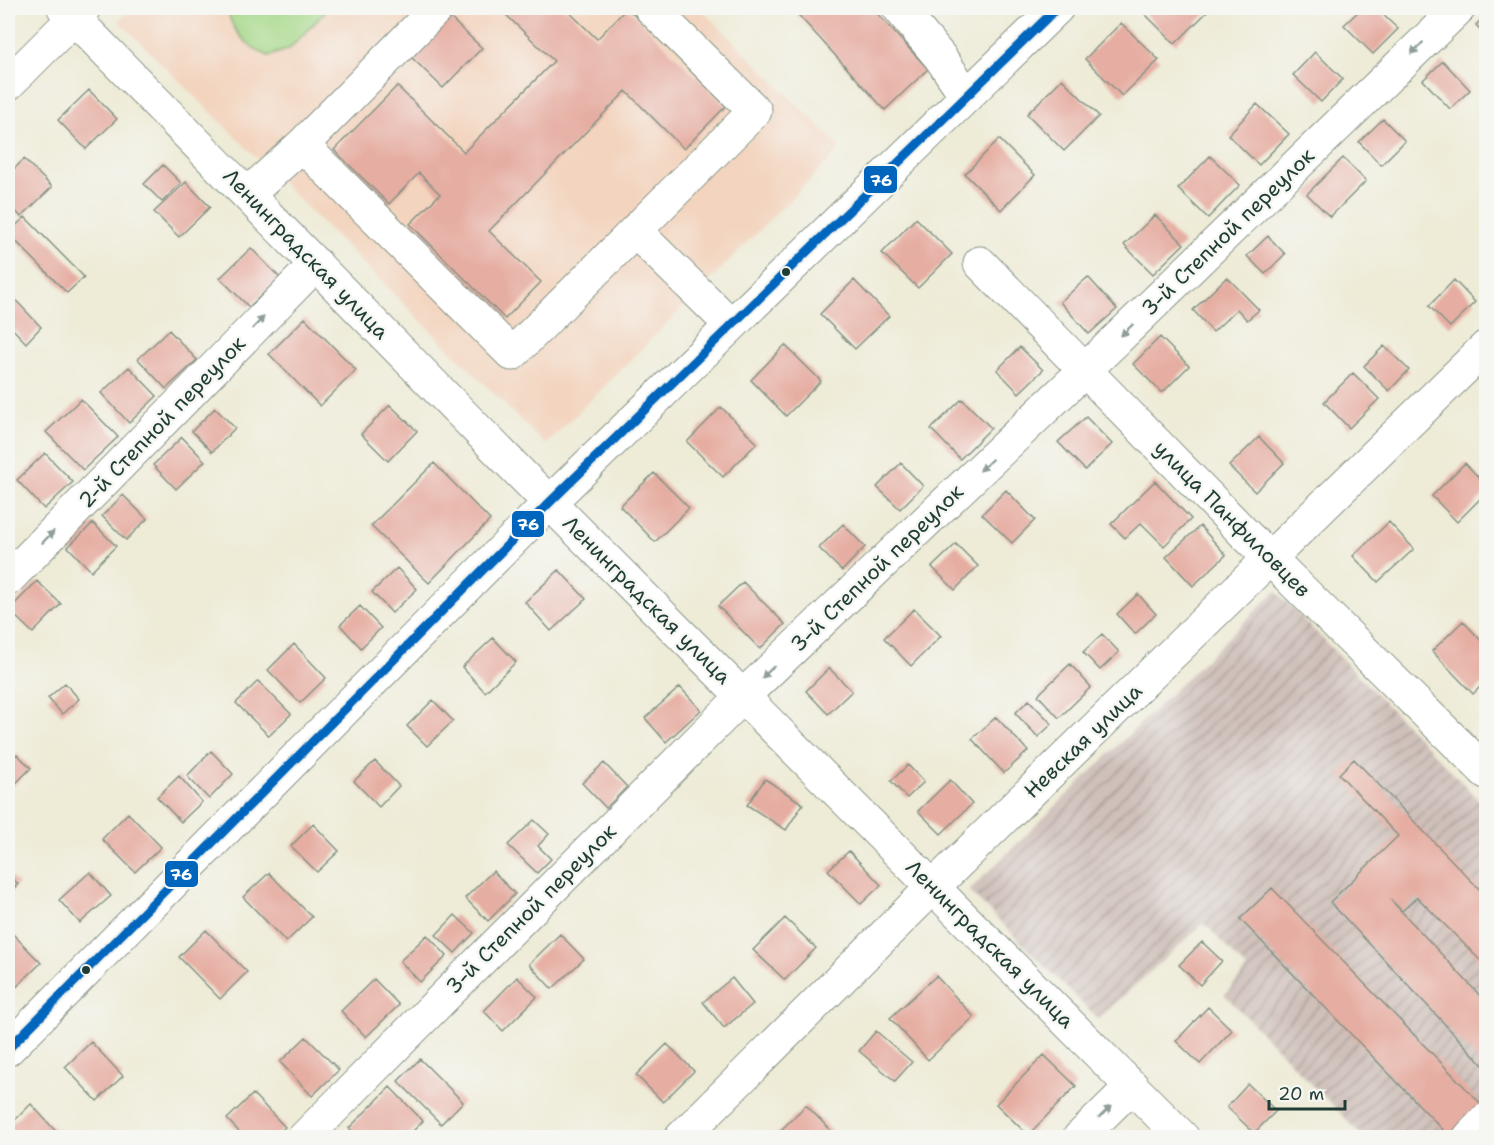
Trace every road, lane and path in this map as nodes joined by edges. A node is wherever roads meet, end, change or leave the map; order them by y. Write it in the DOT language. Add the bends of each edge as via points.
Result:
graph roads {
  1 [pos="436,8"];
  2 [pos="651,8"];
  3 [pos="899,8"];
  4 [pos="1057,8"];
  5 [pos="1460,8"];
  6 [pos="74,11"];
  7 [pos="8,84"];
  8 [pos="966,95"];
  9 [pos="302,145"];
  10 [pos="248,194"];
  11 [pos="635,231"];
  12 [pos="980,263"];
  13 [pos="316,264"];
  14 [pos="731,325"];
  15 [pos="1486,347"];
  16 [pos="1085,370"];
  17 [pos="550,502"];
  18 [pos="1270,560"];
  19 [pos="8,579"];
  20 [pos="743,696"];
  21 [pos="1481,756"];
  22 [pos="933,887"];
  23 [pos="8,1048"];
  24 [pos="1132,1086"];
  25 [pos="1486,1120"];
  26 [pos="304,1137"];
  27 [pos="681,1137"];
  28 [pos="1079,1137"];
  29 [pos="1183,1137"];
  30 [pos="1468,1137"];
  1 -- 9 [label="street"];
  2 -- 11 [label="street" via="754,111"];
  3 -- 8 [label="street"];
  4 -- 8 [label="street"];
  5 -- 16 [label="street, 3-й Степной переулок, one-way"];
  6 -- 7 [label="street"];
  6 -- 10 [label="street, Ленинградская улица"];
  8 -- 14 [label="street"];
  9 -- 10 [label="street"];
  9 -- 11 [label="street" via="512,354"];
  10 -- 13 [label="street, Ленинградская улица"];
  11 -- 14 [label="street"];
  12 -- 16 [label="street, улица Панфиловцев"];
  13 -- 17 [label="street, Ленинградская улица"];
  19 -- 13 [label="street, 2-й Степной переулок, one-way"];
  14 -- 17 [label="street"];
  15 -- 18 [label="street, Невская улица"];
  16 -- 18 [label="street, улица Панфиловцев"];
  16 -- 20 [label="street, 3-й Степной переулок, one-way"];
  17 -- 20 [label="street, Ленинградская улица"];
  17 -- 23 [label="street"];
  18 -- 21 [label="street, улица Панфиловцев"];
  18 -- 22 [label="street, Невская улица"];
  20 -- 22 [label="street, Ленинградская улица"];
  20 -- 26 [label="street, 3-й Степной переулок"];
  22 -- 24 [label="street, Ленинградская улица"];
  22 -- 27 [label="street, Невская улица"];
  28 -- 24 [label="street, one-way"];
  24 -- 29 [label="street, Ленинградская улица"];
  25 -- 30 [label="street"];
}
